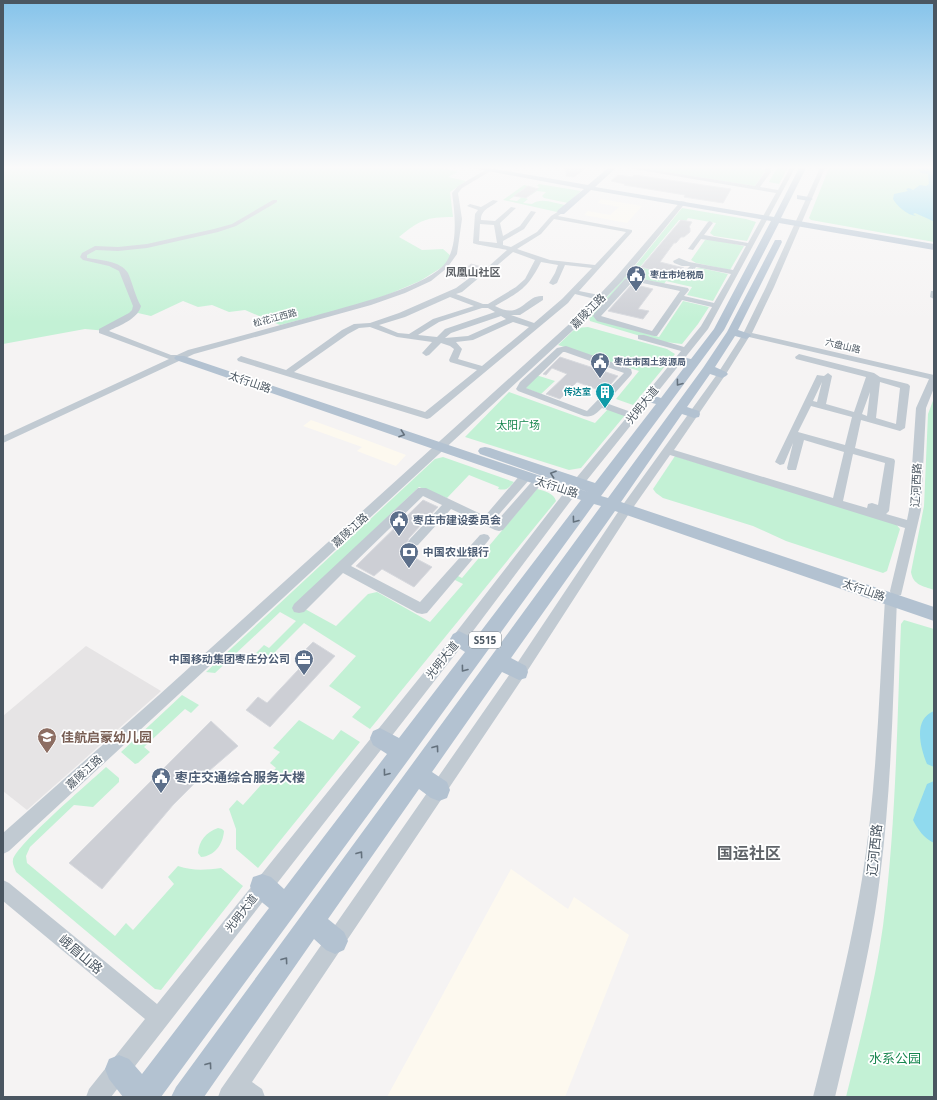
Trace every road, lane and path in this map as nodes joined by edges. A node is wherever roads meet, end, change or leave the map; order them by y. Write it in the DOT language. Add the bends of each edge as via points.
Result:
graph roads {
  1 [pos="242,219"];
  2 [pos="459,219"];
  3 [pos="500,219"];
  4 [pos="528,219"];
  5 [pos="549,219"];
  6 [pos="577,219"];
  7 [pos="668,219"];
  8 [pos="779,219"];
  9 [pos="845,219"];
  10 [pos="477,222"];
  11 [pos="497,223"];
  12 [pos="710,223"];
  13 [pos="533,228"];
  14 [pos="701,235"];
  15 [pos="500,242"];
  16 [pos="934,246"];
  17 [pos="513,249"];
  18 [pos="691,249"];
  19 [pos="678,253"];
  20 [pos="762,254"];
  21 [pos="539,259"];
  22 [pos="562,263"];
  23 [pos="694,265"];
  24 [pos="597,267"];
  25 [pos="684,277"];
  26 [pos="748,281"];
  27 [pos="553,283"];
  28 [pos="574,292"];
  29 [pos="934,293"];
  30 [pos="450,294"];
  31 [pos="679,297"];
  32 [pos="934,297"];
  33 [pos="540,298"];
  34 [pos="601,298"];
  35 [pos="486,306"];
  36 [pos="717,306"];
  37 [pos="501,313"];
  38 [pos="512,319"];
  39 [pos="580,319"];
  40 [pos="347,320"];
  41 [pos="371,325"];
  42 [pos="357,326"];
  43 [pos="534,326"];
  44 [pos="730,332"];
  45 [pos="412,336"];
  46 [pos="386,338"];
  47 [pos="442,340"];
  48 [pos="426,353"];
  49 [pos="186,355"];
  50 [pos="799,357"];
  51 [pos="241,359"];
  52 [pos="698,363"];
  53 [pos="483,369"];
  54 [pos="287,373"];
  55 [pos="874,377"];
  56 [pos="934,378"];
  57 [pos="604,401"];
  58 [pos="808,402"];
  59 [pos="671,406"];
  60 [pos="821,406"];
  61 [pos="636,412"];
  62 [pos="856,416"];
  63 [pos="871,420"];
  64 [pos="796,435"];
  65 [pos="3,440"];
  66 [pos="446,443"];
  67 [pos="850,450"];
  68 [pos="667,451"];
  69 [pos="780,462"];
  70 [pos="792,468"];
  71 [pos="532,479"];
  72 [pos="576,488"];
  73 [pos="595,494"];
  74 [pos="838,500"];
  75 [pos="621,503"];
  76 [pos="450,504"];
  77 [pos="912,526"];
  78 [pos="484,538"];
  79 [pos="414,542"];
  80 [pos="342,568"];
  81 [pos="893,595"];
  82 [pos="934,604"];
  83 [pos="299,608"];
  84 [pos="934,614"];
  85 [pos="459,639"];
  86 [pos="478,650"];
  87 [pos="499,661"];
  88 [pos="519,672"];
  89 [pos="380,738"];
  90 [pos="402,752"];
  91 [pos="417,774"];
  92 [pos="439,790"];
  93 [pos="3,845"];
  94 [pos="262,886"];
  95 [pos="3,889"];
  96 [pos="286,906"];
  97 [pos="312,921"];
  98 [pos="335,941"];
  99 [pos="159,1018"];
  100 [pos="119,1069"];
  101 [pos="240,1093"];
  102 [pos="97,1097"];
  103 [pos="143,1097"];
  104 [pos="186,1097"];
  105 [pos="824,1097"];
  1 -- 49 [label="street" via="216,231 147,246 95,248 84,254 85,259 121,270 137,306 132,315 102,331 170,357"];
  2 -- 49 [label="street, 松花江西路" via="454,254 445,267 428,279 368,303"];
  3 -- 11 [label="street"];
  4 -- 13 [label="street"];
  5 -- 13 [label="street"];
  6 -- 24 [label="street" via="630,231"];
  7 -- 34 [label="street, 嘉陵江路"];
  8 -- 20 [label="main road, 光明大道 / S515"];
  9 -- 16 [label="main road"];
  10 -- 11 [label="street"];
  10 -- 15 [label="street" via="476,243"];
  11 -- 15 [label="street"];
  12 -- 14 [label="street"];
  13 -- 15 [label="street" via="514,233"];
  13 -- 17 [label="street" via="523,244"];
  14 -- 18 [label="street"];
  14 -- 20 [label="street"];
  15 -- 17 [label="street"];
  17 -- 21 [label="street"];
  17 -- 30 [label="street" via="491,268 485,269"];
  19 -- 23 [label="street" via="673,260 680,264"];
  20 -- 26 [label="main road, 光明大道 / S515"];
  20 -- 26 [label="street, 光明大道 / S515"];
  21 -- 22 [label="street"];
  21 -- 35 [label="street" via="520,289"];
  22 -- 24 [label="street"];
  22 -- 27 [label="street"];
  23 -- 25 [label="street"];
  23 -- 26 [label="street"];
  24 -- 28 [label="street"];
  26 -- 36 [label="street, 光明大道 / S515"];
  26 -- 44 [label="main road, 光明大道 / S515"];
  28 -- 34 [label="street"];
  28 -- 43 [label="street"];
  29 -- 32 [label="street"];
  30 -- 35 [label="street"];
  30 -- 41 [label="street" via="402,315"];
  31 -- 31 [label="street" via="685,290 632,279 597,316 654,334"];
  31 -- 36 [label="street"];
  33 -- 37 [label="street" via="517,313"];
  34 -- 39 [label="street, 嘉陵江路"];
  35 -- 37 [label="street"];
  35 -- 45 [label="street" via="448,316 420,328"];
  36 -- 44 [label="street, 光明大道 / S515"];
  37 -- 38 [label="street"];
  37 -- 47 [label="street" via="448,331"];
  38 -- 43 [label="street"];
  38 -- 47 [label="street" via="470,338"];
  39 -- 52 [label="street"];
  39 -- 66 [label="street, 嘉陵江路"];
  40 -- 42 [label="street"];
  41 -- 42 [label="street"];
  41 -- 45 [label="street" via="397,335"];
  42 -- 46 [label="street"];
  42 -- 54 [label="street"];
  43 -- 53 [label="street"];
  44 -- 52 [label="main road, 光明大道 / S515"];
  44 -- 52 [label="street, 光明大道 / S515"];
  44 -- 56 [label="street, 六盘山路"];
  45 -- 47 [label="street"];
  47 -- 48 [label="street"];
  47 -- 53 [label="street" via="458,349 453,360"];
  49 -- 65 [label="street, 松花江西路"];
  49 -- 66 [label="main road, 太行山路"];
  50 -- 55 [label="street"];
  51 -- 54 [label="street"];
  52 -- 59 [label="main road, 光明大道 / S515"];
  52 -- 59 [label="street, 光明大道 / S515"];
  53 -- 54 [label="street" via="427,416"];
  55 -- 62 [label="street"];
  55 -- 63 [label="street"];
  55 -- 63 [label="street" via="905,386 900,428"];
  56 -- 77 [label="street, 辽河西路" via="920,415 916,502"];
  57 -- 57 [label="street" via="593,412 587,414 521,387 560,350 566,349 628,370"];
  57 -- 61 [label="street"];
  58 -- 60 [label="street"];
  58 -- 60 [label="street" via="824,376"];
  58 -- 64 [label="street"];
  59 -- 61 [label="street, 光明大道 / S515"];
  59 -- 68 [label="street, 光明大道 / S515"];
  59 -- 73 [label="main road, 光明大道 / S515"];
  59 -- 75 [label="main road, 光明大道 / S515"];
  60 -- 62 [label="street"];
  61 -- 72 [label="street, 光明大道 / S515"];
  62 -- 63 [label="street"];
  62 -- 67 [label="street"];
  64 -- 67 [label="street"];
  64 -- 69 [label="street"];
  64 -- 70 [label="street"];
  66 -- 71 [label="main road, 太行山路"];
  72 -- 66 [label="main road, 太行山路, one-way"];
  66 -- 93 [label="street, 嘉陵江路"];
  67 -- 74 [label="street"];
  67 -- 74 [label="street" via="890,461 884,511"];
  68 -- 74 [label="street"];
  68 -- 75 [label="street, 光明大道 / S515"];
  71 -- 72 [label="main road, 太行山路"];
  71 -- 76 [label="street" via="499,527"];
  72 -- 73 [label="main road, 太行山路"];
  72 -- 85 [label="street, 光明大道 / S515"];
  73 -- 75 [label="main road, 太行山路"];
  73 -- 86 [label="main road, 光明大道 / S515, one-way"];
  74 -- 77 [label="street"];
  75 -- 81 [label="main road, 太行山路"];
  75 -- 87 [label="main road, 光明大道 / S515"];
  75 -- 88 [label="street, 光明大道 / S515"];
  76 -- 79 [label="street"];
  76 -- 80 [label="street" via="422,491"];
  77 -- 81 [label="street, 辽河西路"];
  78 -- 80 [label="street" via="422,610"];
  80 -- 83 [label="street"];
  81 -- 82 [label="main road, 太行山路"];
  81 -- 84 [label="main road, 太行山路"];
  81 -- 105 [label="street, 辽河西路" via="872,878 853,978"];
  85 -- 86 [label="main road"];
  85 -- 89 [label="street, 光明大道 / S515"];
  86 -- 90 [label="main road, 光明大道 / S515, one-way"];
  87 -- 88 [label="main road"];
  91 -- 87 [label="main road, 光明大道 / S515, one-way"];
  88 -- 92 [label="street, 光明大道 / S515"];
  89 -- 90 [label="main road"];
  89 -- 94 [label="street, 光明大道 / S515"];
  90 -- 96 [label="main road, 光明大道 / S515, one-way"];
  91 -- 92 [label="main road"];
  97 -- 91 [label="main road, 光明大道 / S515, one-way"];
  92 -- 98 [label="street, 光明大道 / S515"];
  94 -- 96 [label="main road"];
  94 -- 99 [label="street, 光明大道 / S515"];
  95 -- 99 [label="street, 峨眉山路"];
  96 -- 103 [label="main road, 光明大道 / S515"];
  97 -- 98 [label="main road"];
  104 -- 97 [label="main road, 光明大道 / S515, one-way"];
  98 -- 101 [label="street, 光明大道 / S515"];
  99 -- 100 [label="street, 光明大道 / S515"];
  100 -- 102 [label="street, 光明大道 / S515"];
  100 -- 103 [label="main road"];
}
